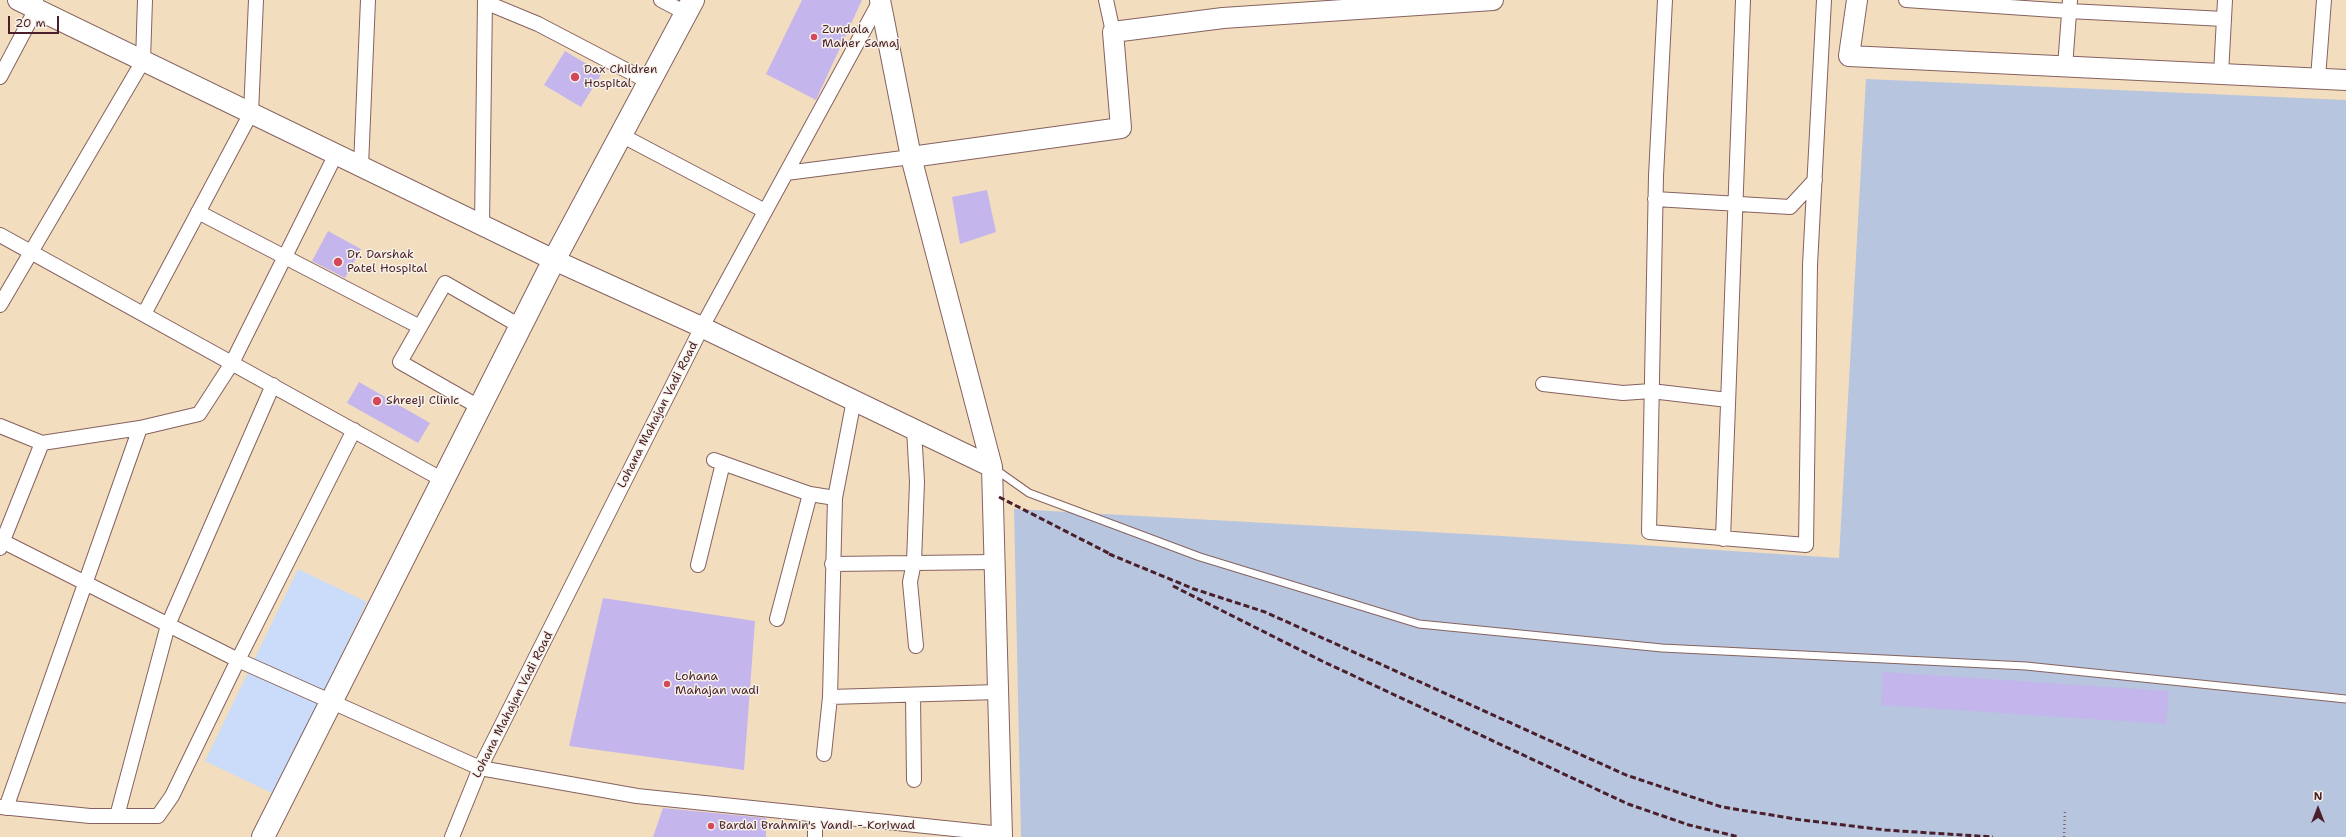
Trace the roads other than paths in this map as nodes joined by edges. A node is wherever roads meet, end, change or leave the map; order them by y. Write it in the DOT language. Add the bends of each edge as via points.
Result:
graph roads {
  1 [pos="18,0"];
  2 [pos="145,0"];
  3 [pos="256,0"];
  4 [pos="368,0"];
  5 [pos="661,0"];
  6 [pos="1106,0"];
  7 [pos="1493,0"];
  8 [pos="1665,0"];
  9 [pos="1743,0"];
  10 [pos="1824,0"];
  11 [pos="1857,0"];
  12 [pos="1906,0"];
  13 [pos="2225,0"];
  14 [pos="2324,0"];
  15 [pos="485,1"];
  16 [pos="880,1"];
  17 [pos="36,4"];
  18 [pos="2070,6"];
  19 [pos="689,7"];
  20 [pos="2224,18"];
  21 [pos="1113,32"];
  22 [pos="143,61"];
  23 [pos="2065,67"];
  24 [pos="2221,74"];
  25 [pos="0,77"];
  26 [pos="2318,78"];
  27 [pos="2346,80"];
  28 [pos="649,82"];
  29 [pos="251,113"];
  30 [pos="621,135"];
  31 [pos="336,154"];
  32 [pos="911,157"];
  33 [pos="361,166"];
  34 [pos="786,173"];
  35 [pos="1815,180"];
  36 [pos="1655,200"];
  37 [pos="1736,202"];
  38 [pos="765,211"];
  39 [pos="198,212"];
  40 [pos="482,225"];
  41 [pos="0,235"];
  42 [pos="31,251"];
  43 [pos="285,257"];
  44 [pos="554,260"];
  45 [pos="0,305"];
  46 [pos="144,314"];
  47 [pos="520,326"];
  48 [pos="420,327"];
  49 [pos="702,327"];
  50 [pos="232,363"];
  51 [pos="1543,384"];
  52 [pos="273,385"];
  53 [pos="1650,391"];
  54 [pos="854,400"];
  55 [pos="1728,400"];
  56 [pos="479,408"];
  57 [pos="0,426"];
  58 [pos="140,428"];
  59 [pos="914,429"];
  60 [pos="354,430"];
  61 [pos="42,443"];
  62 [pos="992,467"];
  63 [pos="443,480"];
  64 [pos="810,494"];
  65 [pos="835,498"];
  66 [pos="1723,539"];
  67 [pos="1,543"];
  68 [pos="914,562"];
  69 [pos="995,562"];
  70 [pos="832,564"];
  71 [pos="698,565"];
  72 [pos="87,584"];
  73 [pos="777,619"];
  74 [pos="168,625"];
  75 [pos="916,646"];
  76 [pos="238,660"];
  77 [pos="998,692"];
  78 [pos="913,694"];
  79 [pos="830,697"];
  80 [pos="2346,699"];
  81 [pos="330,703"];
  82 [pos="824,754"];
  83 [pos="480,768"];
  84 [pos="914,780"];
  85 [pos="3,807"];
  86 [pos="815,815"];
  87 [pos="117,816"];
  88 [pos="1002,835"];
  89 [pos="263,837"];
  90 [pos="452,837"];
  91 [pos="815,837"];
  1 -- 17 [label="street"];
  2 -- 22 [label="street"];
  3 -- 29 [label="street"];
  4 -- 33 [label="street"];
  5 -- 19 [label="street"];
  6 -- 21 [label="street"];
  7 -- 21 [label="street" via="1223,18"];
  8 -- 36 [label="street"];
  9 -- 37 [label="street"];
  10 -- 35 [label="street"];
  11 -- 23 [label="street" via="1849,56"];
  12 -- 18 [label="street"];
  13 -- 20 [label="street"];
  14 -- 26 [label="street"];
  15 -- 28 [label="street" via="538,24"];
  15 -- 40 [label="street"];
  16 -- 32 [label="street"];
  16 -- 34 [label="street, Lohana Mahajan Vadi Road"];
  17 -- 22 [label="street"];
  17 -- 25 [label="street"];
  18 -- 20 [label="street"];
  18 -- 23 [label="street"];
  19 -- 28 [label="main road"];
  20 -- 24 [label="street"];
  21 -- 32 [label="street" via="1121,128"];
  22 -- 29 [label="street"];
  22 -- 42 [label="street"];
  23 -- 24 [label="street"];
  24 -- 26 [label="street"];
  26 -- 27 [label="street"];
  28 -- 30 [label="main road"];
  29 -- 31 [label="street"];
  29 -- 39 [label="street"];
  30 -- 38 [label="street"];
  30 -- 44 [label="main road"];
  31 -- 33 [label="street"];
  31 -- 43 [label="street"];
  32 -- 34 [label="street"];
  32 -- 62 [label="street"];
  33 -- 40 [label="street"];
  34 -- 38 [label="street, Lohana Mahajan Vadi Road"];
  35 -- 37 [label="street" via="1790,206"];
  35 -- 66 [label="street" via="1810,265 1806,545"];
  36 -- 37 [label="street"];
  36 -- 53 [label="street"];
  37 -- 55 [label="street"];
  38 -- 49 [label="street, Lohana Mahajan Vadi Road"];
  39 -- 43 [label="street"];
  39 -- 46 [label="street"];
  40 -- 44 [label="street"];
  41 -- 42 [label="street"];
  42 -- 45 [label="street"];
  42 -- 46 [label="street"];
  43 -- 48 [label="street"];
  43 -- 50 [label="street"];
  44 -- 47 [label="main road"];
  44 -- 49 [label="street"];
  46 -- 50 [label="street"];
  47 -- 48 [label="street" via="445,282"];
  47 -- 56 [label="main road"];
  48 -- 56 [label="street" via="400,362"];
  49 -- 54 [label="street"];
  49 -- 83 [label="street, Lohana Mahajan Vadi Road"];
  50 -- 52 [label="street"];
  50 -- 58 [label="street" via="200,414"];
  51 -- 53 [label="street" via="1623,392"];
  52 -- 60 [label="street"];
  52 -- 74 [label="street"];
  53 -- 55 [label="street"];
  53 -- 66 [label="street" via="1650,532"];
  54 -- 59 [label="street"];
  54 -- 65 [label="street"];
  55 -- 66 [label="street"];
  56 -- 63 [label="main road"];
  57 -- 61 [label="street"];
  58 -- 61 [label="street"];
  58 -- 72 [label="street"];
  59 -- 62 [label="street"];
  59 -- 68 [label="street" via="917,482"];
  60 -- 63 [label="street"];
  60 -- 76 [label="street"];
  61 -- 67 [label="street"];
  62 -- 69 [label="street"];
  62 -- 80 [label="lane" via="1029,493 1200,558 1419,624 1662,648 2026,666"];
  63 -- 81 [label="main road"];
  64 -- 65 [label="street"];
  64 -- 71 [label="street" via="718,462"];
  64 -- 73 [label="street"];
  65 -- 70 [label="street"];
  67 -- 72 [label="street"];
  68 -- 69 [label="street"];
  68 -- 70 [label="street"];
  68 -- 75 [label="street" via="910,582"];
  69 -- 77 [label="street"];
  70 -- 79 [label="street"];
  72 -- 74 [label="street"];
  72 -- 85 [label="street"];
  74 -- 76 [label="street"];
  74 -- 87 [label="street"];
  76 -- 81 [label="street"];
  76 -- 87 [label="street" via="172,796 158,816"];
  77 -- 78 [label="street"];
  77 -- 88 [label="street"];
  78 -- 79 [label="street"];
  78 -- 84 [label="street"];
  79 -- 82 [label="street"];
  81 -- 83 [label="street"];
  81 -- 89 [label="main road"];
  83 -- 86 [label="street" via="636,796"];
  83 -- 90 [label="street, Lohana Mahajan Vadi Road"];
  85 -- 87 [label="street" via="90,816"];
  86 -- 88 [label="street"];
  86 -- 91 [label="street"];
}
